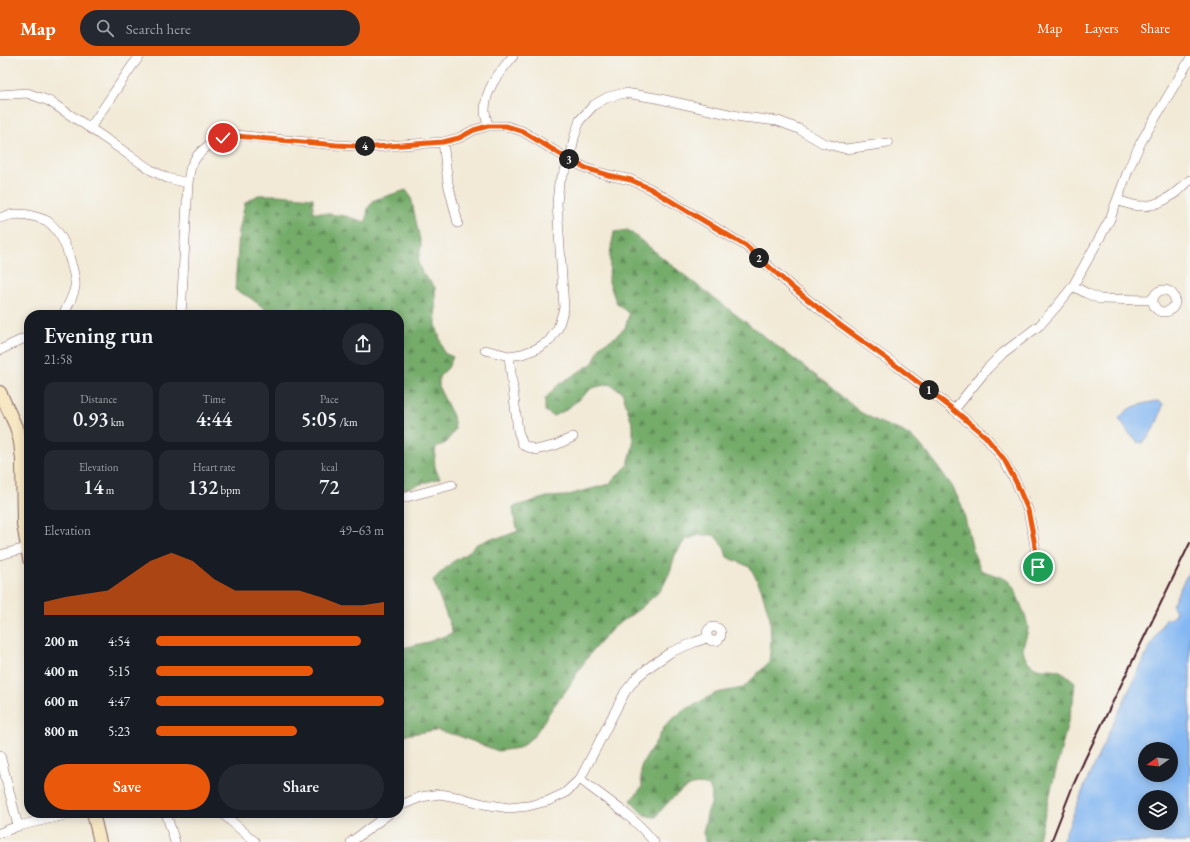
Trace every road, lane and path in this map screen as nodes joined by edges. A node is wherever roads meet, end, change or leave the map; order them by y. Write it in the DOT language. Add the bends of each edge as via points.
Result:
graph roads {
  1 [pos="140,56"];
  2 [pos="513,56"];
  3 [pos="1190,58"];
  4 [pos="0,92"];
  5 [pos="488,126"];
  6 [pos="90,128"];
  7 [pos="443,142"];
  8 [pos="888,142"];
  9 [pos="570,160"];
  10 [pos="1190,180"];
  11 [pos="188,183"];
  12 [pos="1118,200"];
  13 [pos="0,218"];
  14 [pos="458,223"];
  15 [pos="1073,286"];
  16 [pos="1153,300"];
  17 [pos="66,310"];
  18 [pos="182,310"];
  19 [pos="24,338"];
  20 [pos="0,350"];
  21 [pos="484,350"];
  22 [pos="509,356"];
  23 [pos="0,392"];
  24 [pos="954,410"];
  25 [pos="573,437"];
  26 [pos="24,462"];
  27 [pos="24,484"];
  28 [pos="452,485"];
  29 [pos="404,498"];
  30 [pos="24,530"];
  31 [pos="24,553"];
  32 [pos="0,555"];
  33 [pos="1038,567"];
  34 [pos="707,638"];
  35 [pos="0,755"];
  36 [pos="580,779"];
  37 [pos="404,804"];
  38 [pos="52,818"];
  39 [pos="94,818"];
  40 [pos="168,818"];
  41 [pos="228,818"];
  42 [pos="383,818"];
  43 [pos="18,826"];
  44 [pos="0,833"];
  45 [pos="100,842"];
  46 [pos="175,842"];
  47 [pos="255,842"];
  48 [pos="351,842"];
  49 [pos="654,842"];
  1 -- 6 [label="street"];
  2 -- 5 [label="street" via="493,82 487,95 485,110"];
  3 -- 12 [label="street" via="1141,142"];
  4 -- 6 [label="street" via="27,93 49,101"];
  5 -- 7 [label="street"];
  5 -- 9 [label="street" via="506,126 522,131"];
  6 -- 11 [label="street" via="150,170 167,178"];
  7 -- 11 [label="street" via="374,147 236,136 223,138 210,144 199,154 191,167"];
  7 -- 14 [label="street" via="448,183"];
  8 -- 9 [label="street" via="846,149 824,143 778,121 742,117 625,93 608,97 594,105 580,120"];
  9 -- 22 [label="street" via="559,183 557,203 564,308 558,328 548,341 536,349"];
  9 -- 24 [label="street" via="588,169 631,180 649,188 746,246 828,316"];
  10 -- 12 [label="street" via="1174,195 1148,206 1134,206"];
  11 -- 18 [label="street"];
  12 -- 15 [label="street" via="1110,220"];
  13 -- 17 [label="street" via="25,213 46,221 63,239 70,256 75,286"];
  15 -- 16 [label="street" via="1100,299"];
  15 -- 24 [label="street" via="1040,325 987,369"];
  19 -- 20 [label="street"];
  21 -- 22 [label="street"];
  22 -- 25 [label="street" via="518,431 524,445 536,450"];
  23 -- 26 [label="street" via="16,427"];
  24 -- 33 [label="street" via="985,436 1004,459 1028,510"];
  27 -- 30 [label="street"];
  28 -- 29 [label="street"];
  31 -- 32 [label="street"];
  34 -- 36 [label="street" via="671,652 652,665 625,692"];
  35 -- 43 [label="street"];
  36 -- 37 [label="street" via="565,793 528,806 509,808 440,794 421,797"];
  36 -- 49 [label="street" via="634,820"];
  38 -- 43 [label="street"];
  39 -- 45 [label="street"];
  40 -- 46 [label="street"];
  41 -- 47 [label="street"];
  42 -- 48 [label="street"];
  43 -- 44 [label="street"];
}
